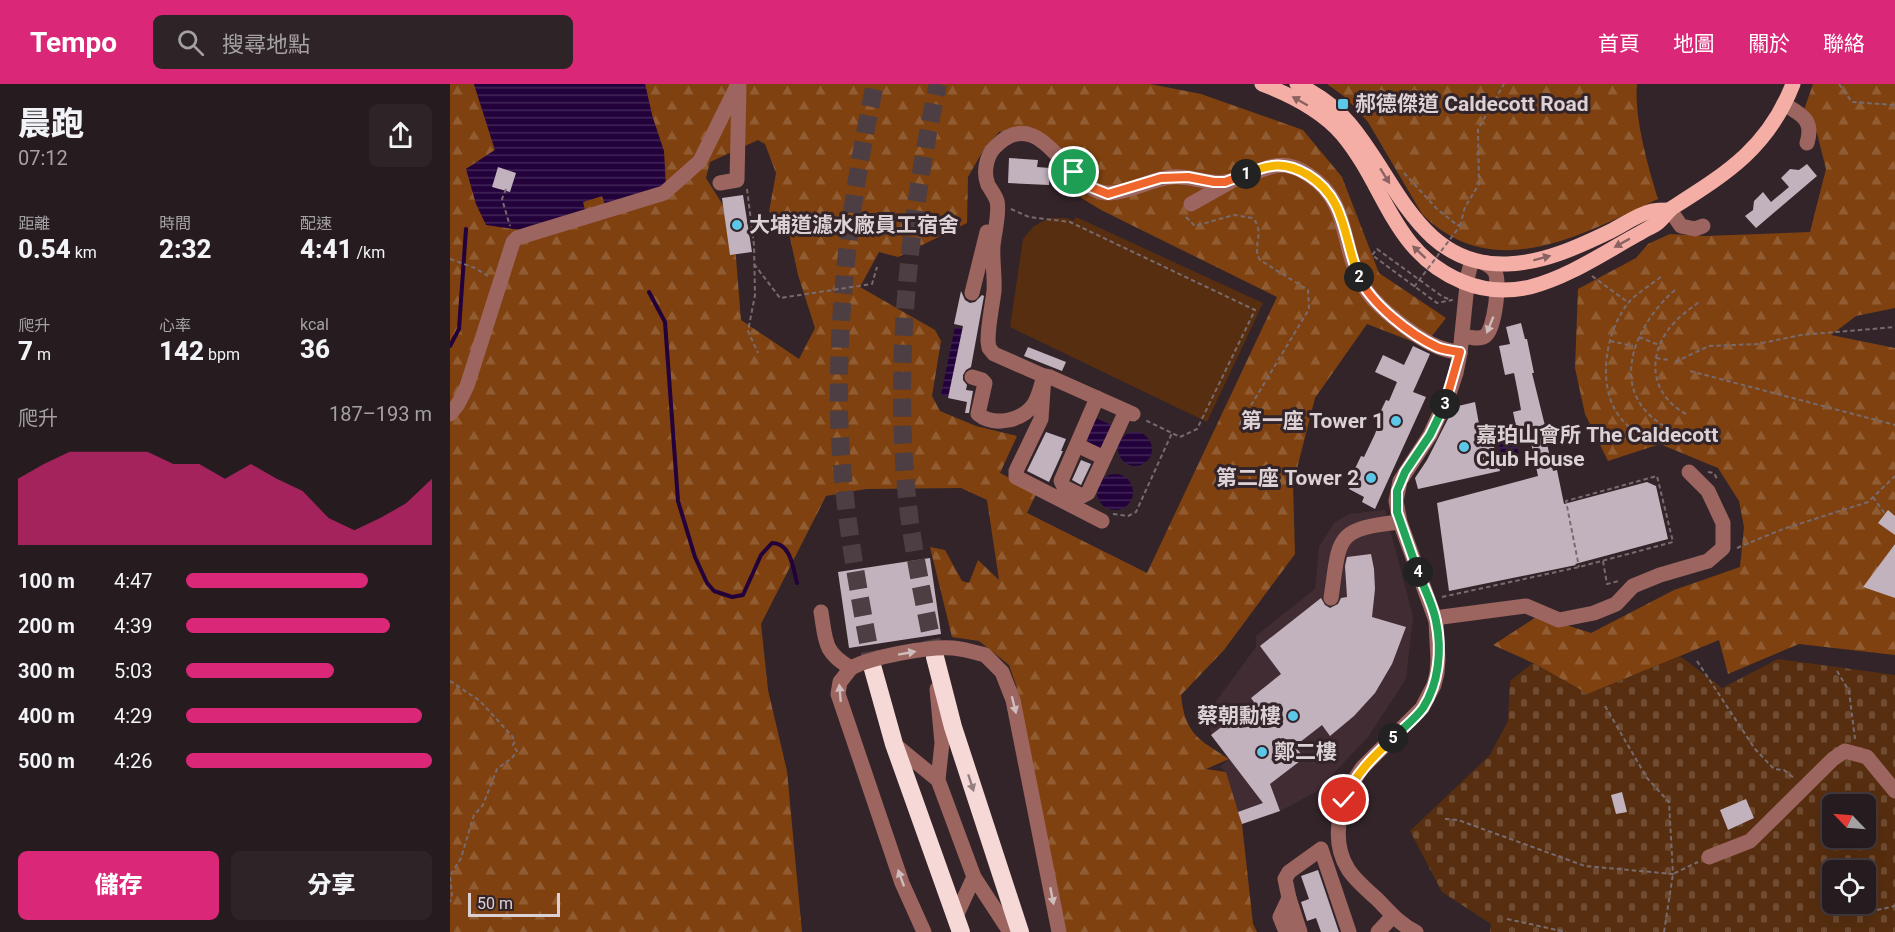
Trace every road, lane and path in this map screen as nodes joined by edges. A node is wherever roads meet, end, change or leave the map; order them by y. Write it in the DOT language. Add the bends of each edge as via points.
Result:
graph roads {
  1 [pos="738,84"];
  2 [pos="1262,84"];
  3 [pos="1298,84"];
  4 [pos="1504,84"];
  5 [pos="1793,84"];
  6 [pos="1839,84"];
  7 [pos="1784,104"];
  8 [pos="1895,105"];
  9 [pos="1807,143"];
  10 [pos="1404,173"];
  11 [pos="1236,179"];
  12 [pos="720,183"];
  13 [pos="987,183"];
  14 [pos="747,186"];
  15 [pos="506,189"];
  16 [pos="997,202"];
  17 [pos="1191,204"];
  18 [pos="1670,210"];
  19 [pos="1460,226"];
  20 [pos="1703,226"];
  21 [pos="513,231"];
  22 [pos="450,259"];
  23 [pos="1478,262"];
  24 [pos="754,264"];
  25 [pos="878,267"];
  26 [pos="483,272"];
  27 [pos="1593,276"];
  28 [pos="1662,276"];
  29 [pos="1467,284"];
  30 [pos="1414,286"];
  31 [pos="1677,289"];
  32 [pos="1496,290"];
  33 [pos="972,293"];
  34 [pos="1699,302"];
  35 [pos="1629,303"];
  36 [pos="1895,327"];
  37 [pos="1462,336"];
  38 [pos="1639,337"];
  39 [pos="1610,341"];
  40 [pos="1660,345"];
  41 [pos="1634,347"];
  42 [pos="1460,352"];
  43 [pos="758,353"];
  44 [pos="1656,358"];
  45 [pos="1670,360"];
  46 [pos="1675,362"];
  47 [pos="1690,371"];
  48 [pos="1044,376"];
  49 [pos="972,378"];
  50 [pos="1097,398"];
  51 [pos="1129,412"];
  52 [pos="450,414"];
  53 [pos="1686,414"];
  54 [pos="1895,425"];
  55 [pos="1664,426"];
  56 [pos="1239,427"];
  57 [pos="1172,433"];
  58 [pos="1641,436"];
  59 [pos="1077,445"];
  60 [pos="1104,458"];
  61 [pos="1689,472"];
  62 [pos="1895,476"];
  63 [pos="1873,497"];
  64 [pos="1885,514"];
  65 [pos="1104,516"];
  66 [pos="1400,522"];
  67 [pos="1734,549"];
  68 [pos="1603,561"];
  69 [pos="1579,567"];
  70 [pos="1607,584"];
  71 [pos="1331,598"];
  72 [pos="1439,598"];
  73 [pos="820,612"];
  74 [pos="1436,621"];
  75 [pos="935,657"];
  76 [pos="1697,661"];
  77 [pos="851,668"];
  78 [pos="873,669"];
  79 [pos="1837,671"];
  80 [pos="450,681"];
  81 [pos="1605,706"];
  82 [pos="1855,742"];
  83 [pos="894,744"];
  84 [pos="938,780"];
  85 [pos="1804,787"];
  86 [pos="1895,791"];
  87 [pos="1445,819"];
  88 [pos="1339,835"];
  89 [pos="1321,849"];
  90 [pos="1709,857"];
  91 [pos="1672,874"];
  92 [pos="974,877"];
  93 [pos="1289,898"];
  94 [pos="450,902"];
  95 [pos="1895,906"];
  96 [pos="1855,915"];
  97 [pos="1393,916"];
  98 [pos="1507,919"];
  99 [pos="959,924"];
  100 [pos="924,932"];
  101 [pos="1010,932"];
  102 [pos="1020,932"];
  103 [pos="1059,932"];
  104 [pos="1292,932"];
  105 [pos="1300,932"];
  106 [pos="1349,932"];
  107 [pos="1378,932"];
  108 [pos="1416,932"];
  109 [pos="1566,932"];
  110 [pos="1664,932"];
  1 -- 12 [label="street" via="737,180"];
  1 -- 52 [label="street" via="700,161 664,193 533,232 513,242 467,386"];
  29 -- 2 [label="main road, one-way" via="1440,270 1411,245 1353,149 1329,121 1299,100"];
  3 -- 23 [label="main road, one-way" via="1323,98 1347,121 1421,227 1442,246"];
  4 -- 19 [label="path" via="1478,129 1479,184 1465,207"];
  5 -- 7 [label="main road"];
  6 -- 8 [label="path" via="1852,102"];
  7 -- 9 [label="street" via="1805,118 1809,127"];
  7 -- 18 [label="main road" via="1751,151 1710,185"];
  10 -- 19 [label="path" via="1438,210"];
  11 -- 13 [label="street" via="1214,182 1188,177 1161,178 1108,194 1083,182 1039,139 1020,135 1003,141 991,152 986,163"];
  11 -- 17 [label="street"];
  11 -- 42 [label="street" via="1285,164 1317,181 1332,196 1353,262 1372,299 1428,342"];
  13 -- 16 [label="street"];
  13 -- 33 [label="street" via="986,236"];
  14 -- 24 [label="path"];
  15 -- 21 [label="path" via="502,199"];
  16 -- 48 [label="street" via="989,348"];
  16 -- 57 [label="path" via="1029,217 1070,222 1255,310 1197,429 1180,436"];
  17 -- 56 [label="path" via="1186,217 1195,226 1234,215 1253,218 1259,225 1256,254 1260,260 1308,290 1309,309"];
  18 -- 20 [label="street" via="1681,226"];
  23 -- 18 [label="main road, one-way" via="1509,264 1535,260 1651,211"];
  18 -- 32 [label="main road, one-way" via="1656,224 1564,274 1530,287"];
  19 -- 30 [label="path, bridge"];
  22 -- 26 [label="path"];
  23 -- 29 [label="street"];
  23 -- 32 [label="street" via="1495,272"];
  24 -- 25 [label="path" via="780,298 872,284"];
  24 -- 43 [label="path" via="755,295 748,331"];
  27 -- 35 [label="path"];
  28 -- 35 [label="path"];
  29 -- 32 [label="main road"];
  29 -- 37 [label="street"];
  30 -- 30 [label="path" via="1437,303 1452,300 1377,249 1372,255"];
  31 -- 38 [label="path" via="1651,314"];
  32 -- 37 [label="street, one-way" via="1490,331 1484,337"];
  34 -- 40 [label="path" via="1673,324"];
  35 -- 39 [label="path"];
  36 -- 46 [label="path" via="1709,346"];
  37 -- 42 [label="street"];
  38 -- 40 [label="path"];
  38 -- 41 [label="path"];
  39 -- 41 [label="path"];
  39 -- 58 [label="path" via="1607,373 1611,402 1627,425"];
  40 -- 44 [label="path"];
  41 -- 55 [label="path" via="1632,384 1638,402 1650,418"];
  42 -- 66 [label="street" via="1440,415 1400,481 1396,501"];
  44 -- 45 [label="path"];
  44 -- 53 [label="path" via="1656,383 1663,397"];
  47 -- 54 [label="path"];
  48 -- 49 [label="street" via="1030,408 1014,420 994,422 978,414 985,383"];
  48 -- 50 [label="street"];
  48 -- 65 [label="street" via="1041,419 1016,477"];
  50 -- 51 [label="street"];
  50 -- 59 [label="street"];
  51 -- 57 [label="path"];
  51 -- 60 [label="street"];
  57 -- 65 [label="path" via="1136,512"];
  59 -- 60 [label="street"];
  59 -- 60 [label="street" via="1061,481 1064,487 1082,496 1088,493"];
  61 -- 74 [label="street" via="1708,491 1723,523 1723,548 1708,561 1633,586 1616,604 1594,613 1560,620 1526,606"];
  62 -- 63 [label="path"];
  63 -- 64 [label="path"];
  63 -- 67 [label="path"];
  66 -- 71 [label="street" via="1364,526 1344,539"];
  66 -- 74 [label="street"];
  68 -- 69 [label="path"];
  68 -- 69 [label="path" via="1673,542 1657,476 1565,501"];
  68 -- 70 [label="path"];
  69 -- 72 [label="path"];
  73 -- 77 [label="street" via="829,652"];
  74 -- 88 [label="street" via="1437,673 1429,697 1414,718 1354,778 1344,800"];
  75 -- 84 [label="street" via="942,743"];
  75 -- 102 [label="highway, one-way" via="953,728"];
  76 -- 85 [label="path" via="1755,749 1774,769 1784,770"];
  100 -- 77 [label="street, one-way" via="902,883 838,694 840,682"];
  77 -- 103 [label="street, one-way, bridge" via="863,661 937,648 970,650 985,656 1002,672 1013,700"];
  78 -- 83 [label="highway"];
  79 -- 82 [label="path" via="1849,691"];
  80 -- 94 [label="path" via="480,700 512,736 517,752 497,769 483,805 474,815 461,858 450,876"];
  81 -- 91 [label="path" via="1647,778 1668,802"];
  83 -- 84 [label="street"];
  83 -- 99 [label="highway"];
  84 -- 92 [label="street"];
  85 -- 86 [label="street" via="1845,751 1867,757"];
  85 -- 90 [label="street" via="1750,841"];
  87 -- 91 [label="path" via="1458,820 1585,866"];
  88 -- 89 [label="street"];
  88 -- 97 [label="street" via="1348,869"];
  89 -- 93 [label="street" via="1285,879"];
  89 -- 106 [label="street"];
  90 -- 91 [label="path"];
  91 -- 110 [label="path"];
  92 -- 99 [label="street"];
  92 -- 101 [label="street"];
  93 -- 104 [label="street" via="1280,917 1284,927"];
  93 -- 105 [label="street"];
  95 -- 96 [label="path"];
  97 -- 107 [label="street"];
  97 -- 108 [label="street"];
  98 -- 109 [label="path"];
}
